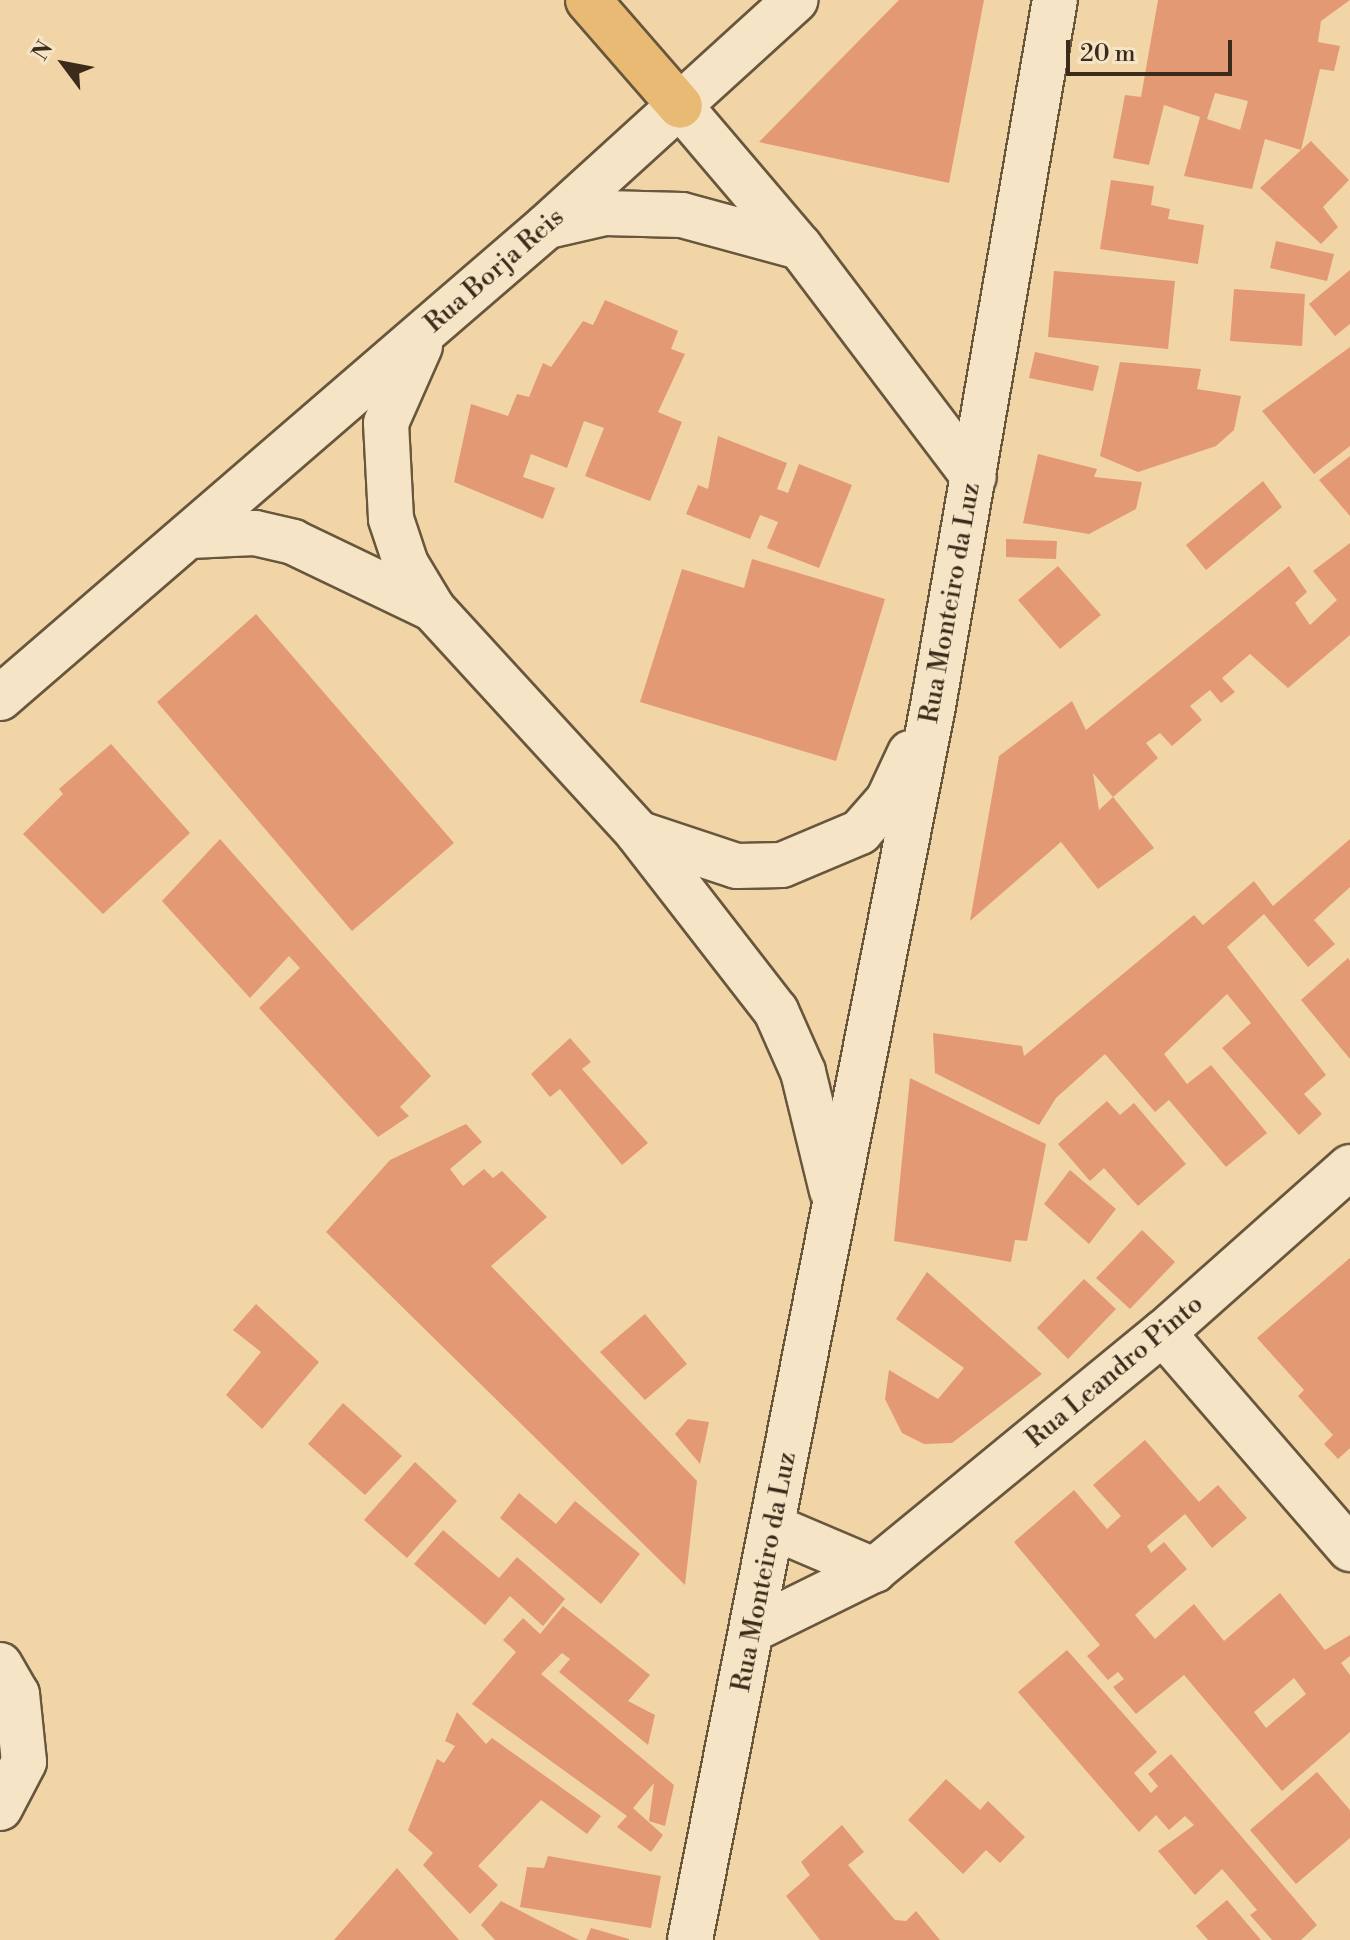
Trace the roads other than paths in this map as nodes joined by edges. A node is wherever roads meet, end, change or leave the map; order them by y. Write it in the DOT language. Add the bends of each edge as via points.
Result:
graph roads {
  1 [pos="588,0"];
  2 [pos="795,0"];
  3 [pos="1055,0"];
  4 [pos="680,106"];
  5 [pos="547,226"];
  6 [pos="800,247"];
  7 [pos="431,326"];
  8 [pos="974,477"];
  9 [pos="190,536"];
  10 [pos="433,609"];
  11 [pos="0,698"];
  12 [pos="933,706"];
  13 [pos="637,832"];
  14 [pos="1350,1167"];
  15 [pos="835,1203"];
  16 [pos="1163,1333"];
  17 [pos="775,1528"];
  18 [pos="1350,1549"];
  19 [pos="874,1570"];
  20 [pos="754,1629"];
  21 [pos="0,1665"];
  22 [pos="0,1808"];
  23 [pos="690,1940"];
  1 -- 4 [label="highway"];
  2 -- 4 [label="street, Rua Borja Reis"];
  3 -- 8 [label="street, Rua Monteiro da Luz"];
  4 -- 5 [label="street, Rua Borja Reis"];
  4 -- 6 [label="street"];
  5 -- 6 [label="street" via="605,213 682,215"];
  5 -- 7 [label="street, Rua Borja Reis"];
  6 -- 8 [label="street"];
  7 -- 9 [label="street, Rua Borja Reis"];
  7 -- 10 [label="street, Rua Monteiro da Luz" via="386,423 386,475 397,542"];
  8 -- 12 [label="street, Rua Monteiro da Luz"];
  9 -- 10 [label="street" via="255,533 293,542"];
  9 -- 11 [label="street, Rua Borja Reis"];
  10 -- 13 [label="street, Rua Monteiro da Luz"];
  12 -- 13 [label="street" via="888,800 860,832 830,849 782,865 737,866"];
  12 -- 15 [label="street, Rua Monteiro da Luz"];
  13 -- 15 [label="street, Rua Monteiro da Luz" via="776,1011 803,1072"];
  14 -- 16 [label="street, Rua Leandro Pinto"];
  15 -- 17 [label="street, Rua Monteiro da Luz"];
  16 -- 18 [label="street"];
  16 -- 19 [label="street, Rua Leandro Pinto"];
  17 -- 19 [label="street"];
  17 -- 20 [label="street, Rua Monteiro da Luz"];
  19 -- 20 [label="street, Rua Leandro Pinto"];
  20 -- 23 [label="street, Rua Monteiro da Luz"];
  21 -- 22 [label="street" via="17,1694 24,1737 24,1762"];
}
